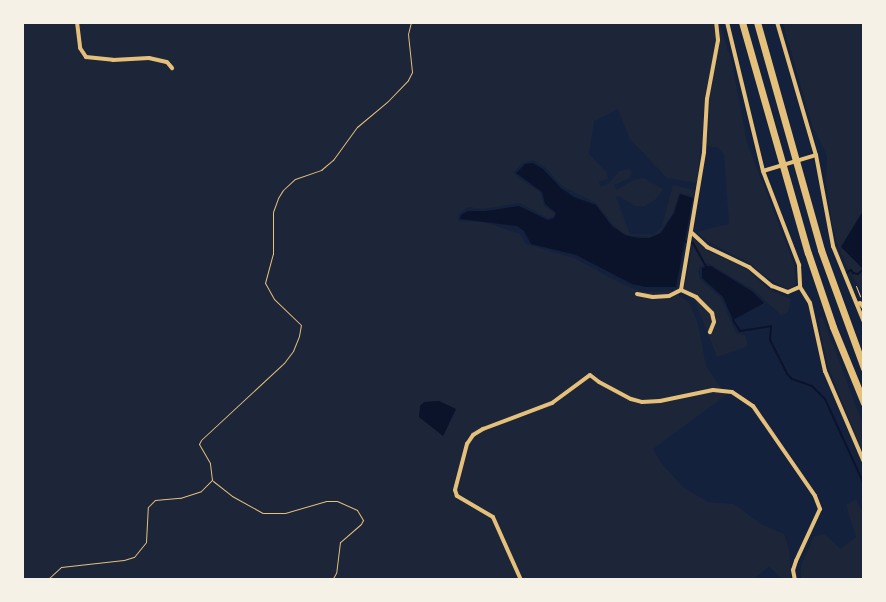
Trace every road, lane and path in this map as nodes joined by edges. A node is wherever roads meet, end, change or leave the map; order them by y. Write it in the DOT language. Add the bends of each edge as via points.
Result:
graph roads {
  1 [pos="77,22"];
  2 [pos="411,22"];
  3 [pos="716,22"];
  4 [pos="727,22"];
  5 [pos="742,22"];
  6 [pos="757,22"];
  7 [pos="777,22"];
  8 [pos="172,68"];
  9 [pos="813,156"];
  10 [pos="763,171"];
  11 [pos="692,233"];
  12 [pos="800,287"];
  13 [pos="681,290"];
  14 [pos="638,294"];
  15 [pos="857,304"];
  16 [pos="864,308"];
  17 [pos="864,322"];
  18 [pos="710,332"];
  19 [pos="864,368"];
  20 [pos="864,403"];
  21 [pos="864,462"];
  22 [pos="212,480"];
  23 [pos="47,580"];
  24 [pos="332,580"];
  25 [pos="521,580"];
  26 [pos="795,580"];
  1 -- 8 [label="street" via="80,48 86,56 113,60 149,58 167,62"];
  2 -- 22 [label="path" via="408,34 412,72 408,80 357,127 333,160 321,170 295,179 278,198 273,212 273,254 265,283 274,299 301,325 299,336 294,351 284,363 201,440 199,444 210,463"];
  3 -- 11 [label="street" via="718,40 707,99 704,152"];
  4 -- 10 [label="street"];
  5 -- 20 [label="highway" via="808,253"];
  6 -- 19 [label="highway" via="821,250"];
  7 -- 9 [label="street"];
  9 -- 10 [label="street"];
  9 -- 15 [label="street" via="833,246"];
  10 -- 12 [label="street" via="799,265"];
  11 -- 12 [label="street" via="707,247 749,267 772,286 788,292"];
  11 -- 13 [label="street"];
  12 -- 21 [label="street" via="810,303 825,371"];
  13 -- 14 [label="street" via="670,296"];
  13 -- 18 [label="street" via="696,297 712,312 714,322"];
  15 -- 16 [label="street"];
  15 -- 17 [label="street"];
  22 -- 23 [label="path" via="201,492 155,500 148,507 146,542 134,556 61,567"];
  22 -- 24 [label="path" via="232,496 263,513 286,513 326,501 337,501 357,510 363,520 340,542"];
  25 -- 26 [label="street" via="493,517 457,496 455,490 467,444 483,429 552,403 590,375 642,402 713,390 732,392 753,406 815,496 820,509 796,561 793,570"];
}
